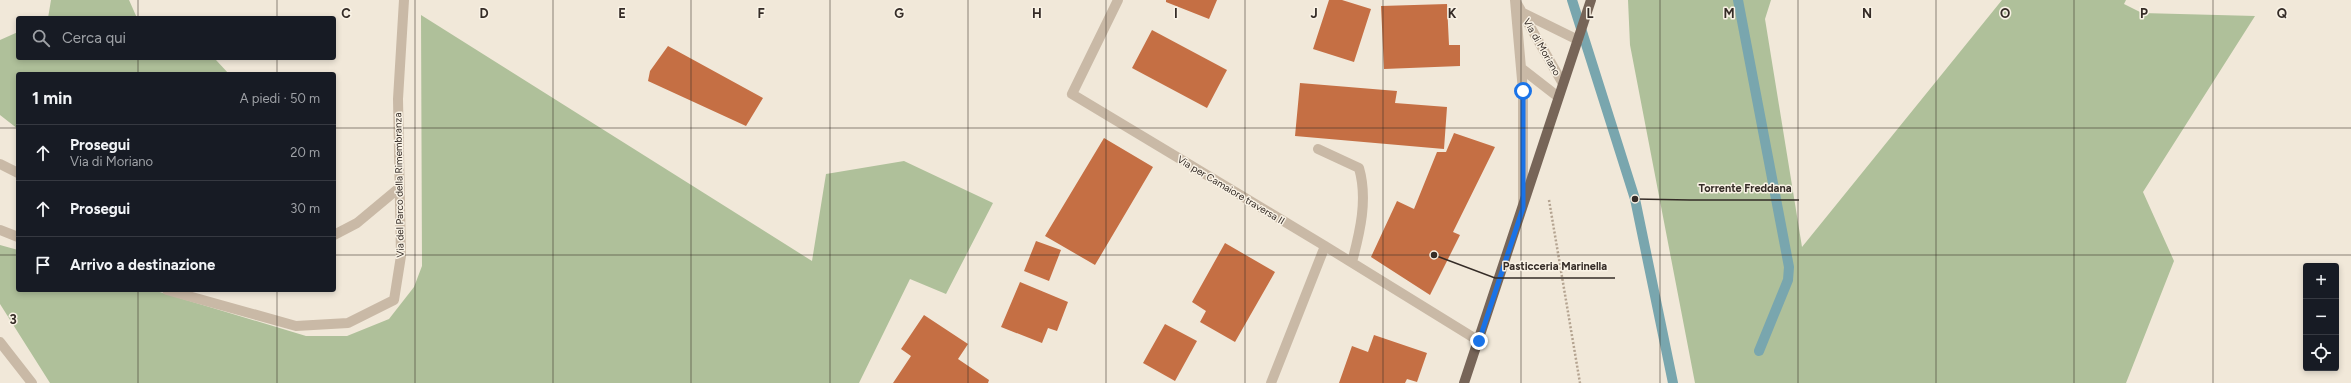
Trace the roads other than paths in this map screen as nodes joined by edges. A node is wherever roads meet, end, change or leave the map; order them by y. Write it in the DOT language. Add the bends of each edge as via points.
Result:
graph roads {
  1 [pos="404,0"];
  2 [pos="1118,0"];
  3 [pos="1515,0"];
  4 [pos="1591,0"];
  5 [pos="1523,13"];
  6 [pos="1578,40"];
  7 [pos="1521,68"];
  8 [pos="1562,82"];
  9 [pos="1557,96"];
  10 [pos="1318,149"];
  11 [pos="0,164"];
  12 [pos="16,172"];
  13 [pos="399,188"];
  14 [pos="1523,208"];
  15 [pos="0,230"];
  16 [pos="336,234"];
  17 [pos="16,236"];
  18 [pos="1325,246"];
  19 [pos="1352,262"];
  20 [pos="174,292"];
  21 [pos="1479,341"];
  22 [pos="0,342"];
  23 [pos="32,383"];
  24 [pos="1271,383"];
  25 [pos="1464,383"];
  1 -- 13 [label="street, Via del Parco della Rimembranza" via="398,99"];
  2 -- 18 [label="street, Via per Camaiore traversa II" via="1072,94"];
  3 -- 5 [label="street, Via di Moriano"];
  3 -- 7 [label="street, Via di Moriano"];
  4 -- 6 [label="main road"];
  5 -- 6 [label="street, Via di Moriano"];
  5 -- 8 [label="street, Via di Moriano"];
  6 -- 8 [label="main road"];
  7 -- 9 [label="street, Via di Moriano"];
  7 -- 14 [label="street, Via di Moriano"];
  8 -- 9 [label="main road"];
  9 -- 14 [label="main road"];
  10 -- 19 [label="street" via="1359,168 1363,181 1363,208"];
  11 -- 12 [label="street"];
  13 -- 16 [label="street" via="357,223"];
  13 -- 20 [label="street, Via del Parco della Rimembranza" via="401,256 394,300 348,323 296,326"];
  14 -- 21 [label="main road"];
  15 -- 17 [label="street"];
  18 -- 19 [label="street, Via per Camaiore traversa II"];
  18 -- 24 [label="street"];
  19 -- 21 [label="street, Via per Camaiore traversa II"];
  21 -- 25 [label="main road"];
  22 -- 23 [label="street"];
}
